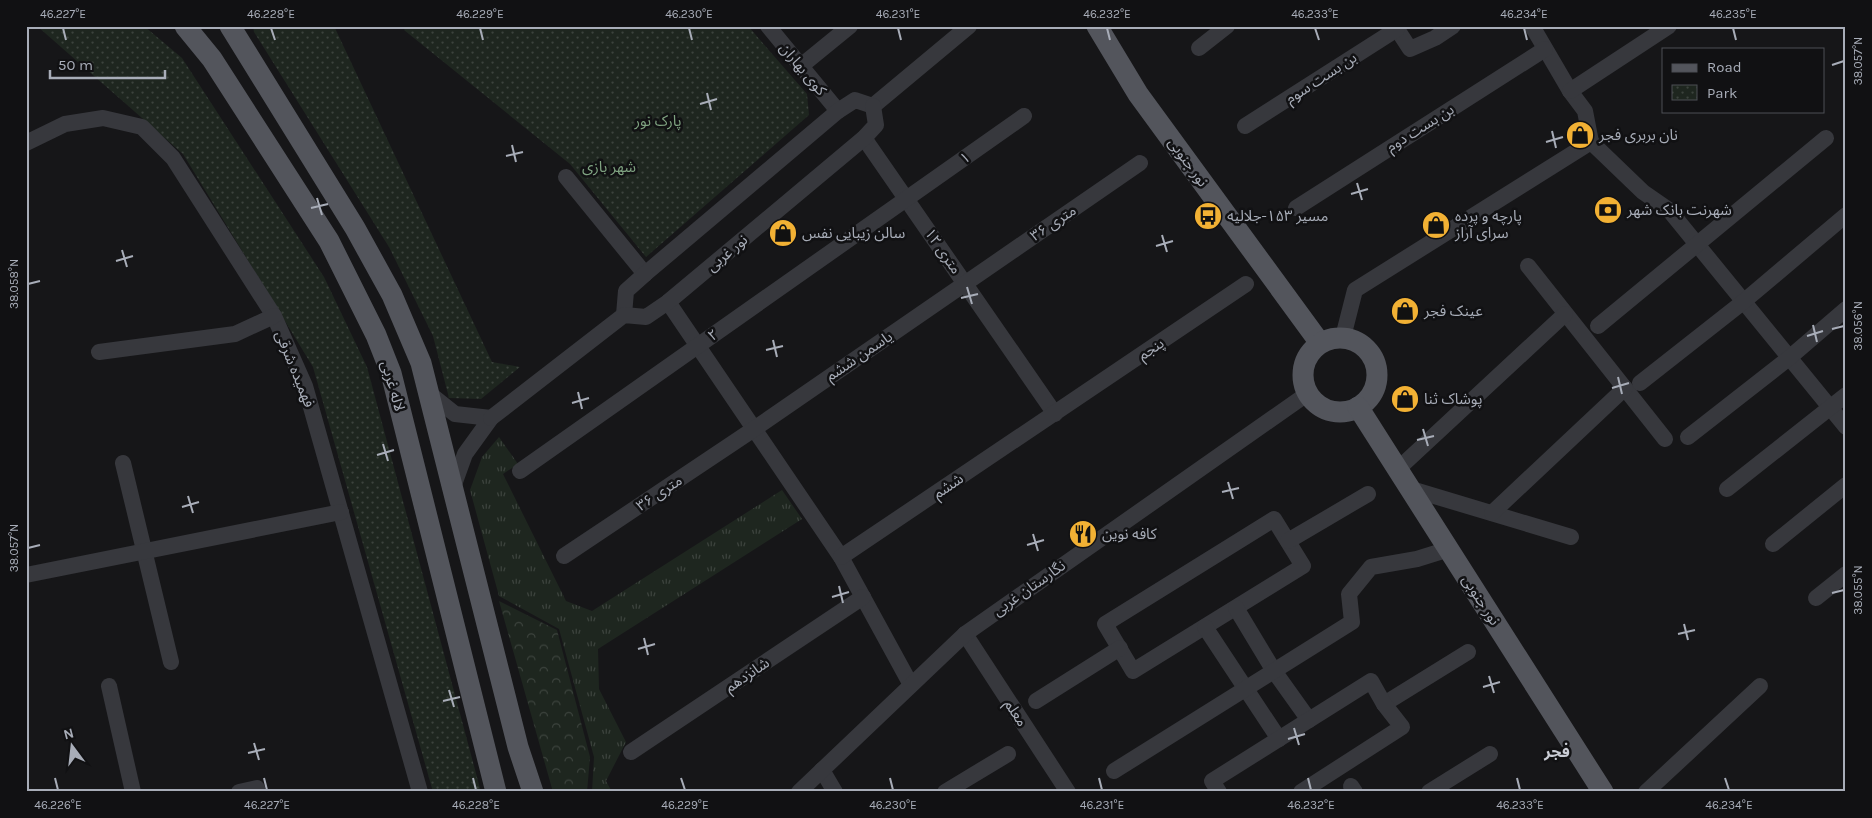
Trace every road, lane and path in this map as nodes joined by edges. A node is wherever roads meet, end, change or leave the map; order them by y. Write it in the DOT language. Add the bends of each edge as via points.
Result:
graph roads {
  1 [pos="185,26"];
  2 [pos="230,26"];
  3 [pos="768,26"];
  4 [pos="850,26"];
  5 [pos="969,26"];
  6 [pos="1096,26"];
  7 [pos="1228,26"];
  8 [pos="1454,26"];
  9 [pos="1532,26"];
  10 [pos="1669,26"];
  11 [pos="1396,28"];
  12 [pos="1198,48"];
  13 [pos="1545,49"];
  14 [pos="801,66"];
  15 [pos="1570,91"];
  16 [pos="873,106"];
  17 [pos="838,111"];
  18 [pos="1024,116"];
  19 [pos="1245,126"];
  20 [pos="864,138"];
  21 [pos="1826,138"];
  22 [pos="1591,142"];
  23 [pos="26,143"];
  24 [pos="1140,163"];
  25 [pos="566,177"];
  26 [pos="906,199"];
  27 [pos="1296,208"];
  28 [pos="1846,215"];
  29 [pos="1697,245"];
  30 [pos="1528,266"];
  31 [pos="645,274"];
  32 [pos="965,284"];
  33 [pos="1246,284"];
  34 [pos="668,302"];
  35 [pos="1744,302"];
  36 [pos="1846,309"];
  37 [pos="1565,314"];
  38 [pos="624,315"];
  39 [pos="274,316"];
  40 [pos="1598,326"];
  41 [pos="1343,337"];
  42 [pos="1320,343"];
  43 [pos="698,346"];
  44 [pos="99,352"];
  45 [pos="1789,358"];
  46 [pos="1632,386"];
  47 [pos="430,394"];
  48 [pos="1307,394"];
  49 [pos="1846,395"];
  50 [pos="1358,408"];
  51 [pos="1830,408"];
  52 [pos="1055,414"];
  53 [pos="491,418"];
  54 [pos="1846,427"];
  55 [pos="754,429"];
  56 [pos="1688,437"];
  57 [pos="1665,439"];
  58 [pos="123,463"];
  59 [pos="1398,469"];
  60 [pos="520,471"];
  61 [pos="1846,485"];
  62 [pos="1411,489"];
  63 [pos="1727,489"];
  64 [pos="452,490"];
  65 [pos="1368,494"];
  66 [pos="341,512"];
  67 [pos="1492,513"];
  68 [pos="1571,537"];
  69 [pos="1288,541"];
  70 [pos="1773,544"];
  71 [pos="1449,549"];
  72 [pos="143,551"];
  73 [pos="564,556"];
  74 [pos="841,557"];
  75 [pos="26,574"];
  76 [pos="1846,574"];
  77 [pos="863,598"];
  78 [pos="1816,598"];
  79 [pos="1236,608"];
  80 [pos="1205,627"];
  81 [pos="965,634"];
  82 [pos="1120,648"];
  83 [pos="1468,652"];
  84 [pos="171,662"];
  85 [pos="1274,671"];
  86 [pos="912,685"];
  87 [pos="109,686"];
  88 [pos="1760,686"];
  89 [pos="1246,689"];
  90 [pos="1036,701"];
  91 [pos="1384,704"];
  92 [pos="1309,720"];
  93 [pos="1279,739"];
  94 [pos="631,752"];
  95 [pos="1008,754"];
  96 [pos="1490,754"];
  97 [pos="822,770"];
  98 [pos="1114,771"];
  99 [pos="257,788"];
  100 [pos="133,792"];
  101 [pos="239,792"];
  102 [pos="420,792"];
  103 [pos="496,792"];
  104 [pos="533,792"];
  105 [pos="799,792"];
  106 [pos="835,792"];
  107 [pos="945,792"];
  108 [pos="1068,792"];
  109 [pos="1219,792"];
  110 [pos="1301,792"];
  111 [pos="1429,792"];
  112 [pos="1604,792"];
  113 [pos="1646,792"];
  1 -- 103 [label="main road, لاله غربی" via="212,58 329,241 376,335 393,382"];
  2 -- 47 [label="main road, لاله غربی" via="350,220 392,295 421,363"];
  3 -- 14 [label="street, کوی بهاران"];
  4 -- 14 [label="street"];
  5 -- 16 [label="street"];
  6 -- 42 [label="main road, نور جنوبی" via="1138,94"];
  7 -- 12 [label="street"];
  8 -- 11 [label="street" via="1410,49"];
  9 -- 13 [label="street"];
  10 -- 15 [label="street"];
  11 -- 19 [label="street, بن بست سوم"];
  13 -- 15 [label="street"];
  13 -- 27 [label="street, بن بست دوم"];
  14 -- 17 [label="street, کوی بهاران"];
  15 -- 22 [label="street" via="1585,111"];
  16 -- 17 [label="street" via="855,100"];
  16 -- 20 [label="street, نور غربی" via="876,125"];
  17 -- 31 [label="street"];
  18 -- 26 [label="street, ۱"];
  20 -- 26 [label="street, ۱۲ متری"];
  20 -- 34 [label="street, نور غربی"];
  21 -- 29 [label="street"];
  22 -- 29 [label="street" via="1643,192 1670,210"];
  22 -- 41 [label="street" via="1356,290"];
  23 -- 39 [label="street, فهمیده شرقی" via="65,124 103,118 142,127 173,158"];
  24 -- 32 [label="street, ۳۶ متری"];
  25 -- 31 [label="street"];
  26 -- 32 [label="street, ۱۲ متری"];
  26 -- 43 [label="street, ۲"];
  28 -- 35 [label="street"];
  29 -- 35 [label="street"];
  29 -- 40 [label="street"];
  30 -- 37 [label="street"];
  31 -- 38 [label="street" via="626,291"];
  32 -- 52 [label="street, ۱۲ متری"];
  32 -- 55 [label="street, یاسمن ششم"];
  33 -- 52 [label="street, پنجم"];
  34 -- 38 [label="street, نور غربی" via="646,317"];
  34 -- 43 [label="street"];
  35 -- 45 [label="street"];
  35 -- 46 [label="street"];
  36 -- 45 [label="street"];
  37 -- 46 [label="street"];
  37 -- 59 [label="street"];
  38 -- 53 [label="street"];
  39 -- 44 [label="street" via="235,334"];
  39 -- 66 [label="street, فهمیده شرقی" via="305,386"];
  41 -- 42 [label="main road"];
  41 -- 50 [label="main road" via="1364,346 1376,366 1374,390"];
  42 -- 48 [label="main road" via="1311,350 1304,366 1303,383"];
  43 -- 55 [label="street"];
  43 -- 60 [label="street, ۲"];
  45 -- 51 [label="street"];
  45 -- 56 [label="street"];
  46 -- 57 [label="street"];
  46 -- 67 [label="street"];
  47 -- 53 [label="street" via="455,414"];
  47 -- 64 [label="main road, لاله غربی"];
  48 -- 50 [label="main road" via="1324,409 1347,412"];
  48 -- 81 [label="street, نگارستان غربی"];
  49 -- 51 [label="street"];
  50 -- 59 [label="main road, نور جنوبی"];
  51 -- 54 [label="street"];
  51 -- 63 [label="street"];
  52 -- 74 [label="street, ششم"];
  53 -- 64 [label="street" via="464,454"];
  55 -- 73 [label="street, ۳۶ متری"];
  55 -- 74 [label="street"];
  58 -- 72 [label="street"];
  59 -- 62 [label="main road, نور جنوبی"];
  61 -- 70 [label="street"];
  62 -- 67 [label="street"];
  62 -- 71 [label="main road, نور جنوبی"];
  64 -- 104 [label="main road, لاله غربی" via="518,747"];
  65 -- 69 [label="street"];
  66 -- 72 [label="street"];
  66 -- 102 [label="street, فهمیده شرقی"];
  67 -- 68 [label="street"];
  69 -- 79 [label="street" via="1303,566"];
  69 -- 82 [label="street" via="1274,519 1105,624"];
  71 -- 85 [label="street" via="1417,559 1371,567 1349,594 1352,622"];
  71 -- 112 [label="main road, نور جنوبی"];
  72 -- 75 [label="street"];
  72 -- 84 [label="street"];
  74 -- 77 [label="street"];
  76 -- 78 [label="street"];
  77 -- 86 [label="street"];
  77 -- 94 [label="street, شانزدهم"];
  79 -- 80 [label="street"];
  79 -- 85 [label="street"];
  80 -- 82 [label="street" via="1133,671"];
  80 -- 89 [label="street"];
  81 -- 86 [label="street, نگارستان غربی"];
  81 -- 108 [label="street, معلم"];
  82 -- 90 [label="street"];
  83 -- 91 [label="street"];
  85 -- 89 [label="street"];
  85 -- 92 [label="street"];
  86 -- 97 [label="street, نگارستان غربی"];
  87 -- 100 [label="street"];
  88 -- 113 [label="street"];
  89 -- 93 [label="street"];
  89 -- 98 [label="street"];
  91 -- 92 [label="street" via="1371,680"];
  91 -- 110 [label="street" via="1402,727"];
  92 -- 93 [label="street"];
  93 -- 109 [label="street" via="1212,781"];
  95 -- 107 [label="street"];
  96 -- 111 [label="street"];
  97 -- 105 [label="street, نگارستان غربی"];
  97 -- 106 [label="street"];
  99 -- 101 [label="street"];
}
